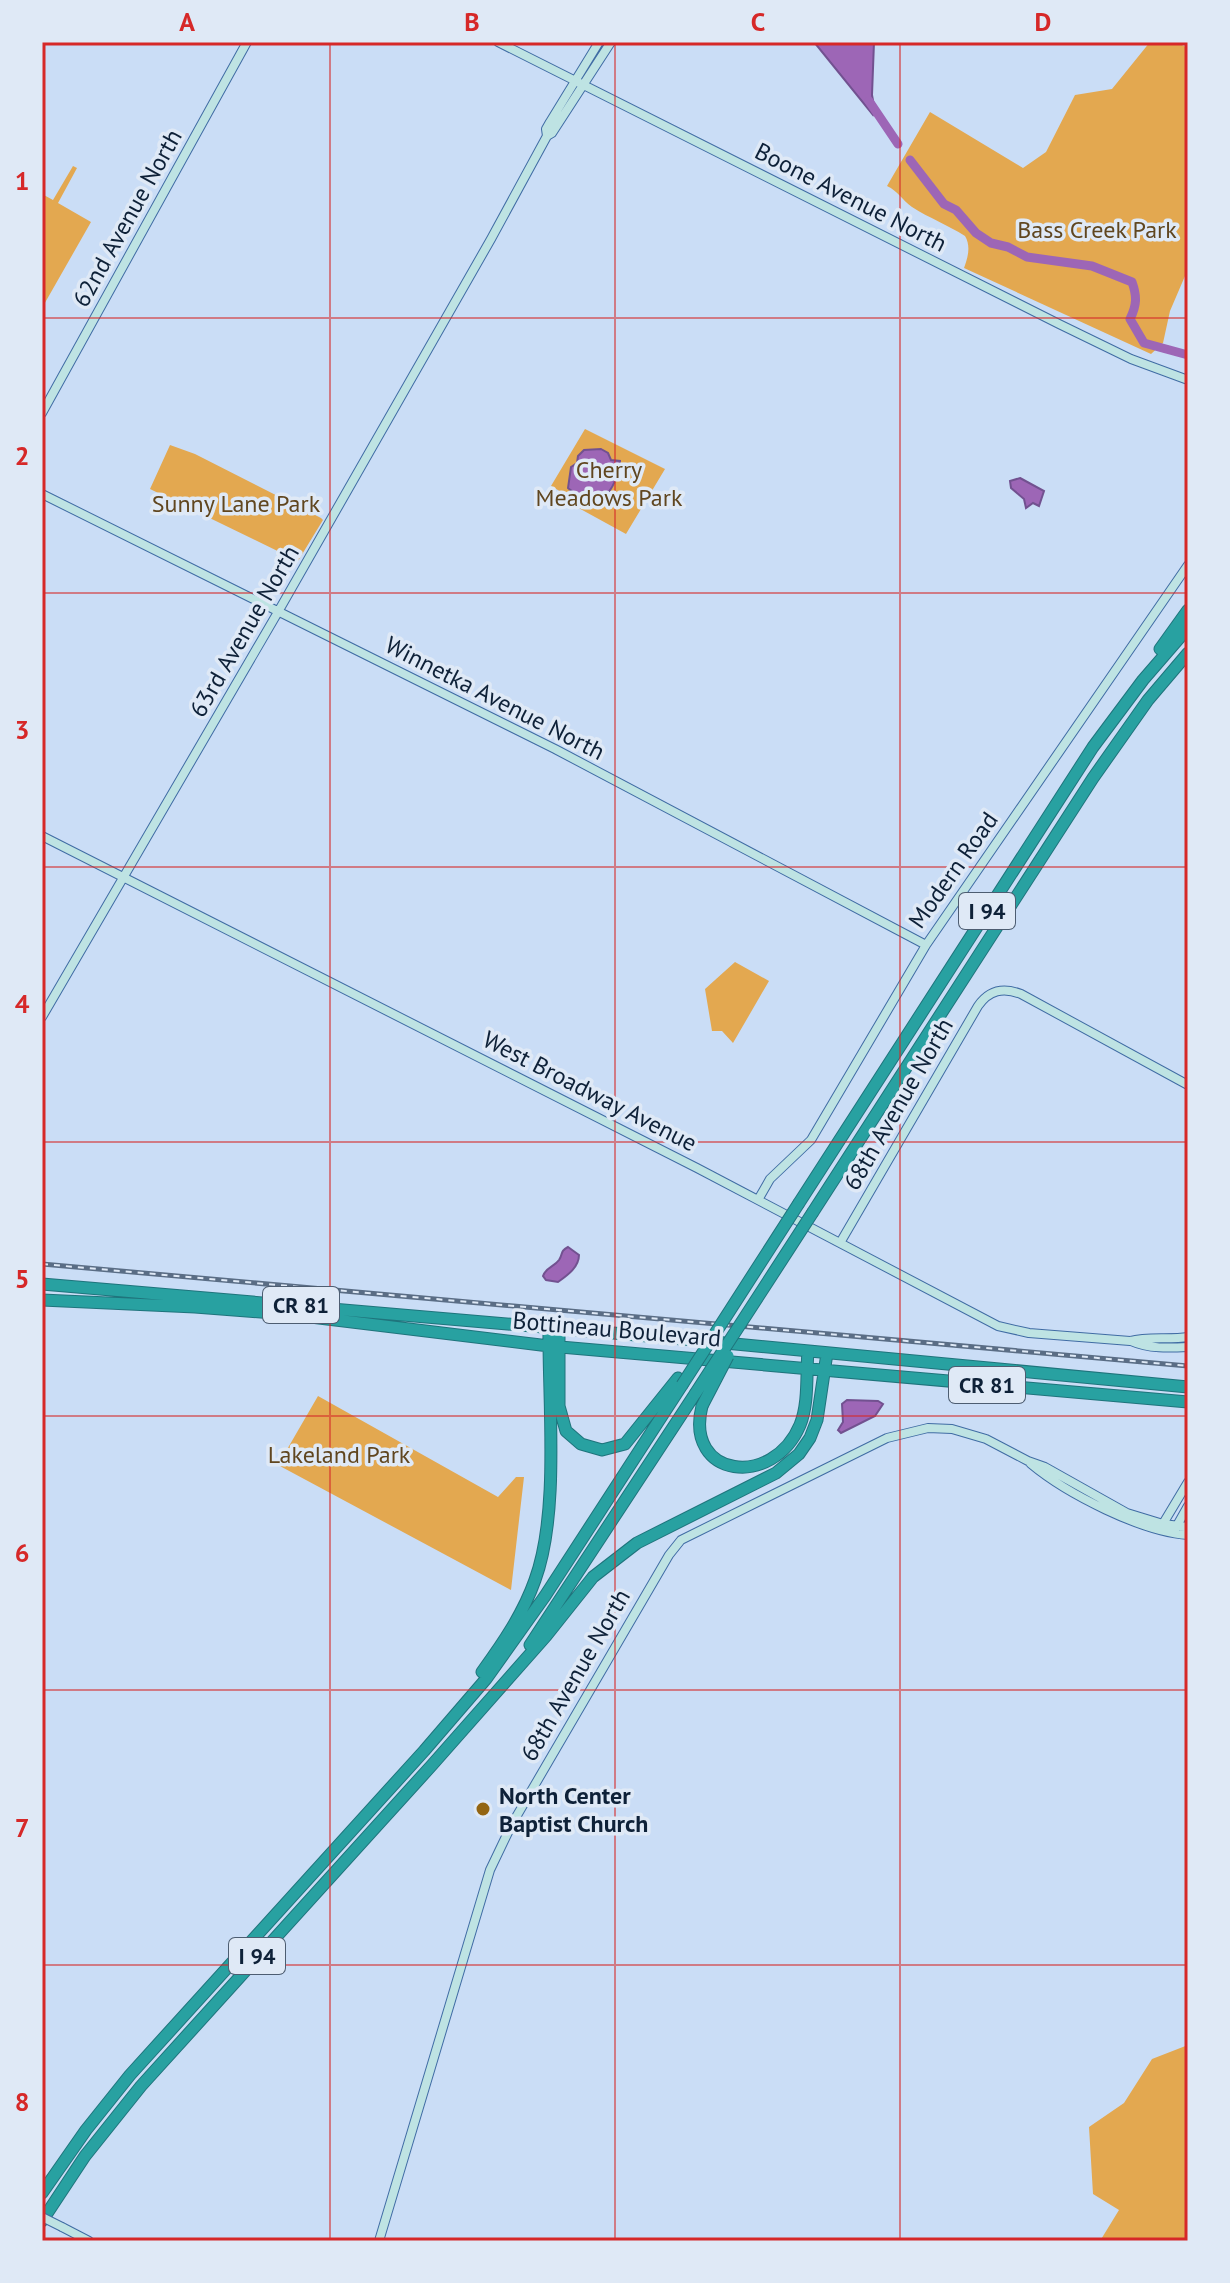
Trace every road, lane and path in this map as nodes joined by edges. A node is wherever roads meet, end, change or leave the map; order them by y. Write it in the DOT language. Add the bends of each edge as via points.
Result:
graph roads {
  1 [pos="247,42"];
  2 [pos="498,42"];
  3 [pos="599,42"];
  4 [pos="611,42"];
  5 [pos="580,83"];
  6 [pos="1188,380"];
  7 [pos="42,413"];
  8 [pos="42,494"];
  9 [pos="1188,565"];
  10 [pos="1188,610"];
  11 [pos="278,612"];
  12 [pos="1188,628"];
  13 [pos="1188,653"];
  14 [pos="1188,664"];
  15 [pos="1148,700"];
  16 [pos="1093,747"];
  17 [pos="42,836"];
  18 [pos="124,877"];
  19 [pos="926,945"];
  20 [pos="42,1017"];
  21 [pos="1188,1085"];
  22 [pos="758,1200"];
  23 [pos="840,1243"];
  24 [pos="786,1254"];
  25 [pos="42,1284"];
  26 [pos="42,1300"];
  27 [pos="554,1328"];
  28 [pos="1188,1337"];
  29 [pos="1130,1341"];
  30 [pos="553,1346"];
  31 [pos="1188,1347"];
  32 [pos="808,1351"];
  33 [pos="827,1353"];
  34 [pos="807,1369"];
  35 [pos="825,1371"];
  36 [pos="680,1382"];
  37 [pos="1188,1387"];
  38 [pos="1187,1403"];
  39 [pos="1188,1482"];
  40 [pos="1188,1506"];
  41 [pos="1188,1527"];
  42 [pos="1161,1528"];
  43 [pos="1174,1530"];
  44 [pos="1188,1535"];
  45 [pos="486,1703"];
  46 [pos="452,1719"];
  47 [pos="42,2193"];
  48 [pos="42,2219"];
  49 [pos="89,2241"];
  50 [pos="379,2241"];
  1 -- 7 [label="street, 62nd Avenue North"];
  2 -- 5 [label="street, Boone Avenue North"];
  3 -- 5 [label="street, 63rd Avenue North"];
  4 -- 5 [label="street, 63rd Avenue North"];
  5 -- 6 [label="street, Boone Avenue North" via="1059,324"];
  5 -- 11 [label="street, 63rd Avenue North" via="546,129 547,136 493,236"];
  8 -- 11 [label="street, Winnetka Avenue North"];
  9 -- 19 [label="street, Modern Road"];
  10 -- 16 [label="highway"];
  11 -- 18 [label="street, 63rd Avenue North"];
  11 -- 19 [label="street, Winnetka Avenue North" via="555,749"];
  12 -- 16 [label="highway, I 94"];
  13 -- 15 [label="highway, I 94"];
  14 -- 15 [label="highway"];
  15 -- 24 [label="highway, I 94, bridge"];
  16 -- 36 [label="highway, I 94, bridge"];
  17 -- 18 [label="street, West Broadway Avenue"];
  18 -- 20 [label="street, 63rd Avenue North"];
  18 -- 22 [label="street, West Broadway Avenue"];
  19 -- 22 [label="street, Modern Road" via="816,1132 770,1179"];
  21 -- 23 [label="street, 68th Avenue North" via="1021,994 997,991 978,1006"];
  22 -- 23 [label="street, West Broadway Avenue"];
  23 -- 29 [label="street, West Broadway Avenue" via="1004,1328"];
  24 -- 34 [label="highway, bridge" via="702,1406 701,1436 713,1456 745,1468 781,1453 799,1427"];
  24 -- 45 [label="highway, I 94, bridge" via="537,1635"];
  25 -- 27 [label="highway, Bottineau Boulevard / CR 81"];
  26 -- 30 [label="highway, Bottineau Boulevard / CR 81" via="311,1317"];
  27 -- 30 [label="highway"];
  27 -- 32 [label="highway, Bottineau Boulevard / CR 81"];
  28 -- 29 [label="street, West Broadway Avenue"];
  29 -- 31 [label="street, West Broadway Avenue"];
  30 -- 34 [label="highway, Bottineau Boulevard / CR 81"];
  30 -- 36 [label="highway" via="563,1425 570,1437 590,1448 625,1444"];
  30 -- 46 [label="highway" via="546,1525 536,1579 501,1646"];
  32 -- 33 [label="highway, Bottineau Boulevard / CR 81"];
  32 -- 34 [label="highway"];
  33 -- 35 [label="highway"];
  33 -- 37 [label="highway, Bottineau Boulevard / CR 81"];
  34 -- 35 [label="highway, Bottineau Boulevard / CR 81"];
  35 -- 38 [label="highway, Bottineau Boulevard / CR 81"];
  35 -- 45 [label="highway" via="817,1420 799,1454 776,1473 649,1536 612,1561"];
  36 -- 46 [label="highway, I 94" via="526,1624"];
  39 -- 42 [label="street"];
  40 -- 43 [label="street"];
  41 -- 43 [label="street"];
  42 -- 43 [label="street"];
  42 -- 50 [label="street, 68th Avenue North" via="1117,1515 986,1439 928,1428 887,1438 681,1540 500,1846 481,1894"];
  43 -- 44 [label="street"];
  45 -- 48 [label="highway, I 94" via="141,2086"];
  46 -- 47 [label="highway, I 94" via="130,2075"];
  48 -- 49 [label="street, bridge"];
}
